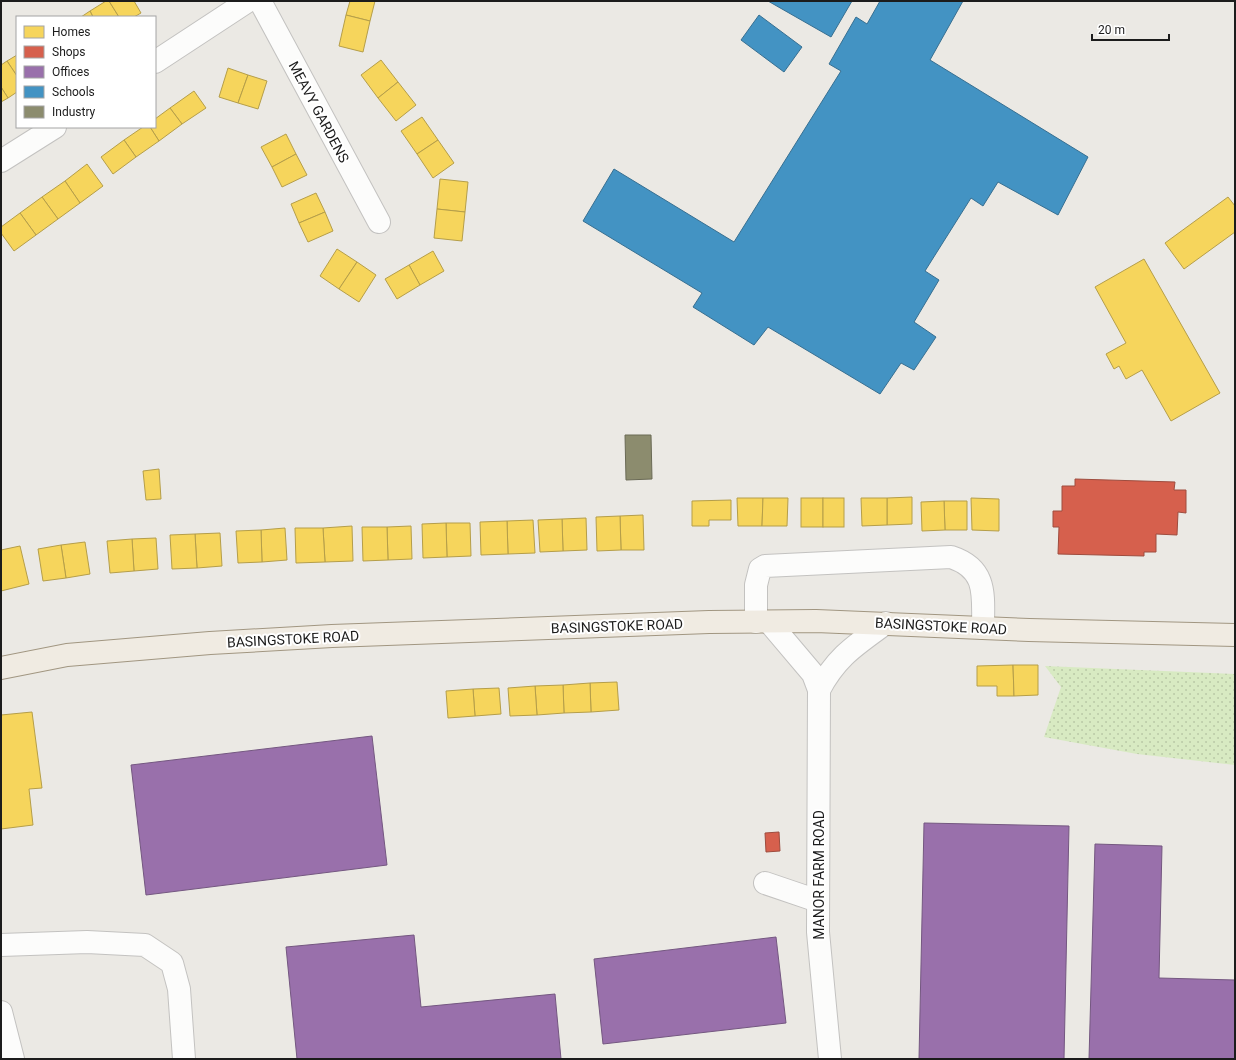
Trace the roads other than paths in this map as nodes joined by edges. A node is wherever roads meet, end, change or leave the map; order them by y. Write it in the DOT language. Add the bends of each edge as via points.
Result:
graph roads {
  1 [pos="248,1"];
  2 [pos="260,1"];
  3 [pos="156,61"];
  4 [pos="53,128"];
  5 [pos="1,161"];
  6 [pos="379,222"];
  7 [pos="763,622"];
  8 [pos="886,623"];
  9 [pos="983,628"];
  10 [pos="1235,635"];
  11 [pos="1,668"];
  12 [pos="819,690"];
  13 [pos="765,883"];
  14 [pos="818,900"];
  15 [pos="1,945"];
  16 [pos="1,1012"];
  17 [pos="13,1059"];
  18 [pos="184,1059"];
  19 [pos="830,1059"];
  1 -- 3 [label="street"];
  2 -- 6 [label="street, MEAVY GARDENS"];
  4 -- 5 [label="street"];
  7 -- 8 [label="main road, BASINGSTOKE ROAD"];
  7 -- 9 [label="street" via="756,585 760,569 765,566 951,557 969,565 982,586"];
  7 -- 11 [label="main road, BASINGSTOKE ROAD" via="332,636 67,655"];
  7 -- 12 [label="street, MANOR FARM ROAD" via="813,674"];
  8 -- 9 [label="main road, BASINGSTOKE ROAD"];
  8 -- 12 [label="street, MANOR FARM ROAD" via="843,655 827,674"];
  9 -- 10 [label="main road, BASINGSTOKE ROAD"];
  12 -- 14 [label="street, MANOR FARM ROAD"];
  13 -- 14 [label="street"];
  14 -- 19 [label="street, MANOR FARM ROAD" via="818,932"];
  15 -- 18 [label="street" via="87,942 145,945 172,963 179,989"];
  16 -- 17 [label="street"];
}
